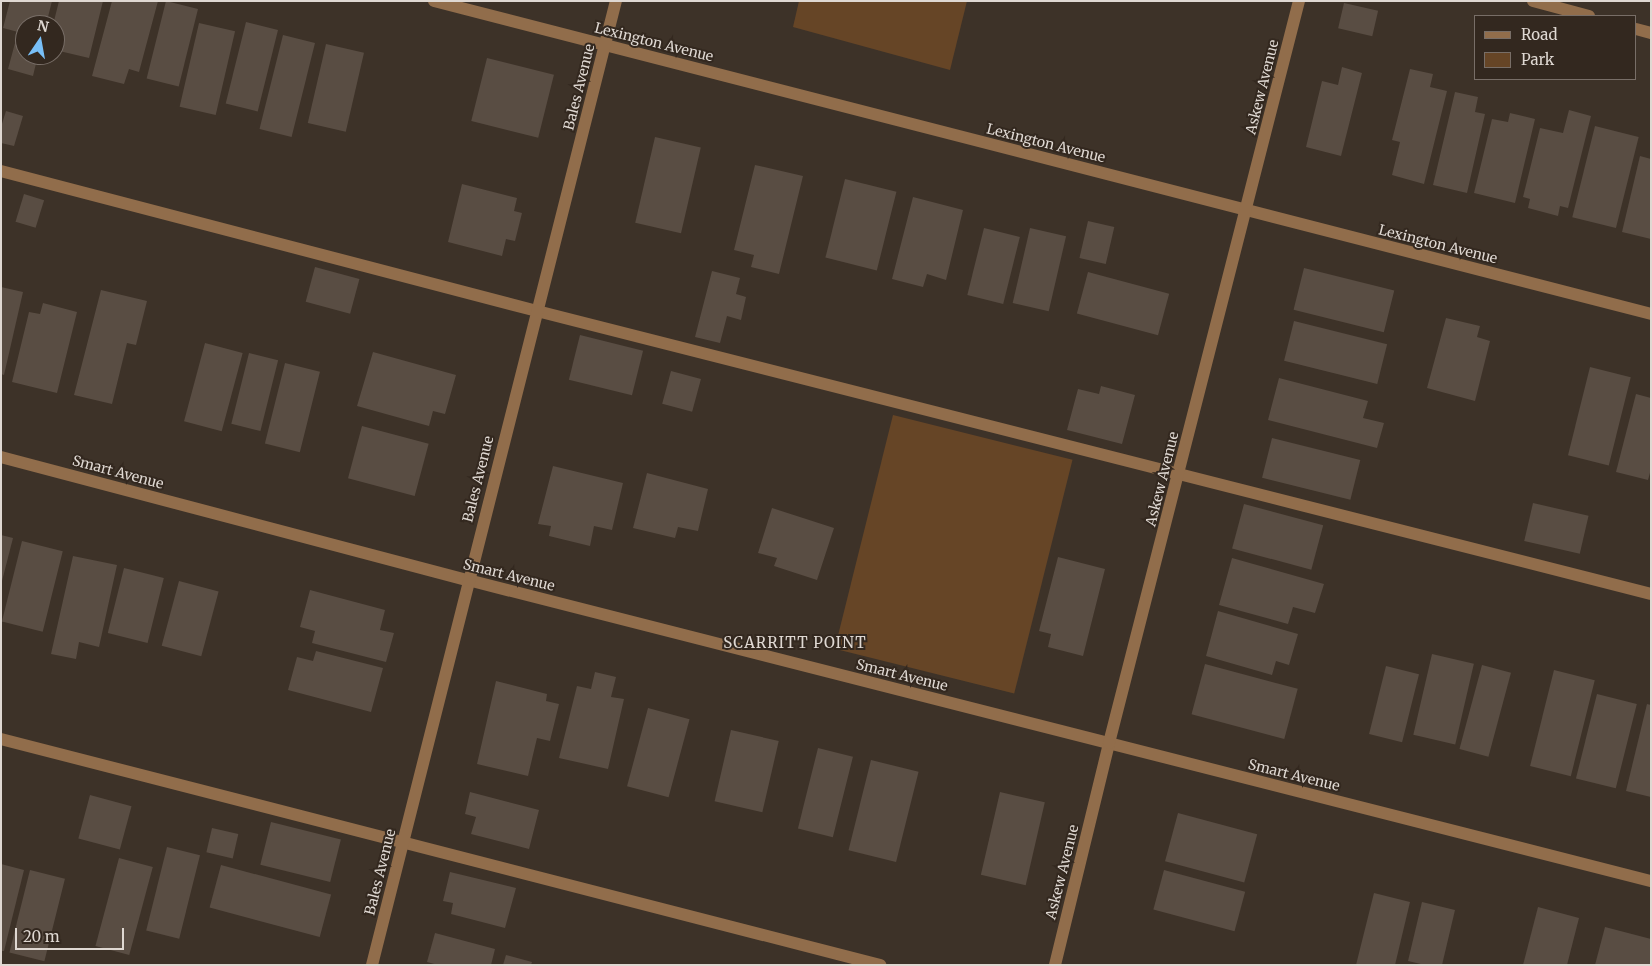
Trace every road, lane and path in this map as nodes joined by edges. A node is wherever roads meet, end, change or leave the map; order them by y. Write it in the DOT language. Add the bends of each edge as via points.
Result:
graph roads {
  1 [pos="434,1"];
  2 [pos="616,1"];
  3 [pos="1300,1"];
  4 [pos="1533,1"];
  5 [pos="1585,15"];
  6 [pos="1637,29"];
  7 [pos="1651,33"];
  8 [pos="605,45"];
  9 [pos="1,171"];
  10 [pos="1246,210"];
  11 [pos="537,311"];
  12 [pos="1651,314"];
  13 [pos="1,457"];
  14 [pos="1178,474"];
  15 [pos="468,580"];
  16 [pos="1651,594"];
  17 [pos="1,740"];
  18 [pos="1109,742"];
  19 [pos="403,842"];
  20 [pos="1651,881"];
  21 [pos="372,965"];
  22 [pos="880,965"];
  23 [pos="1055,965"];
  1 -- 8 [label="street, Lexington Avenue"];
  2 -- 8 [label="street, Bales Avenue"];
  3 -- 10 [label="street, Askew Avenue"];
  4 -- 5 [label="street"];
  6 -- 7 [label="street"];
  8 -- 10 [label="street, Lexington Avenue"];
  8 -- 11 [label="street, Bales Avenue"];
  9 -- 11 [label="street"];
  10 -- 12 [label="street, Lexington Avenue"];
  10 -- 14 [label="street, Askew Avenue"];
  11 -- 14 [label="street"];
  11 -- 15 [label="street, Bales Avenue"];
  13 -- 15 [label="street, Smart Avenue"];
  14 -- 16 [label="street"];
  14 -- 18 [label="street, Askew Avenue"];
  15 -- 18 [label="street, Smart Avenue"];
  15 -- 19 [label="street, Bales Avenue"];
  17 -- 19 [label="street"];
  18 -- 20 [label="street, Smart Avenue"];
  18 -- 23 [label="street, Askew Avenue"];
  19 -- 21 [label="street, Bales Avenue"];
  19 -- 22 [label="street"];
}
